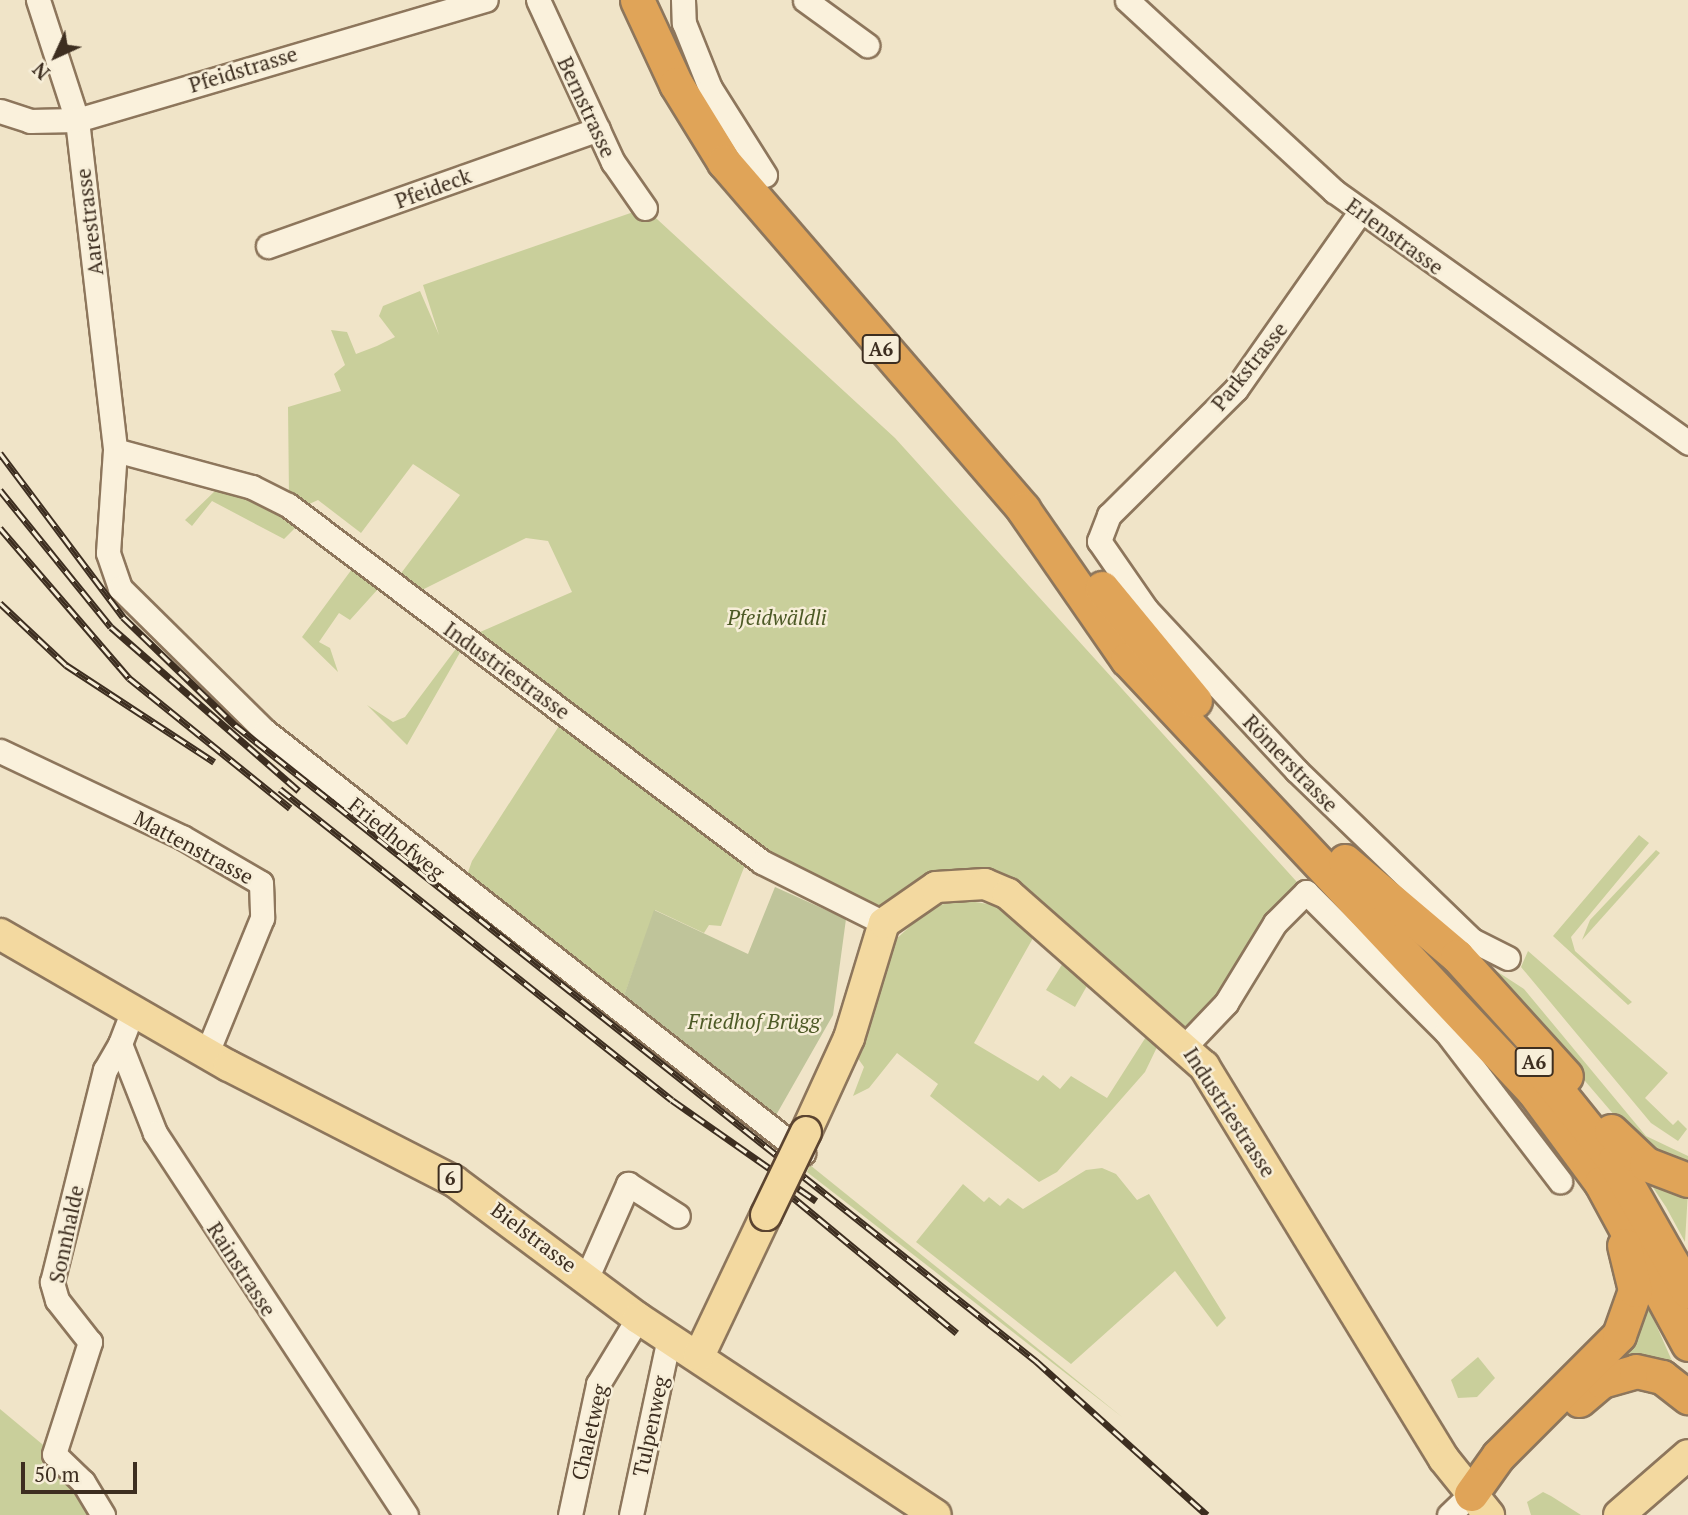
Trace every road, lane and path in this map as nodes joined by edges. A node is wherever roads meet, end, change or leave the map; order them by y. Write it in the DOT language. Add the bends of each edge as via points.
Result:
graph roads {
  1 [pos="38,0"];
  2 [pos="486,0"];
  3 [pos="538,0"];
  4 [pos="637,0"];
  5 [pos="650,0"];
  6 [pos="683,0"];
  7 [pos="805,0"];
  8 [pos="1127,0"];
  9 [pos="867,45"];
  10 [pos="0,111"];
  11 [pos="77,120"];
  12 [pos="597,129"];
  13 [pos="765,175"];
  14 [pos="645,208"];
  15 [pos="1360,212"];
  16 [pos="268,246"];
  17 [pos="1688,443"];
  18 [pos="115,450"];
  19 [pos="1099,541"];
  20 [pos="1156,676"];
  21 [pos="0,751"];
  22 [pos="1345,861"];
  23 [pos="884,923"];
  24 [pos="0,934"];
  25 [pos="1508,958"];
  26 [pos="133,1010"];
  27 [pos="120,1044"];
  28 [pos="1187,1044"];
  29 [pos="206,1053"];
  30 [pos="804,1143"];
  31 [pos="1688,1180"];
  32 [pos="1560,1181"];
  33 [pos="1601,1182"];
  34 [pos="678,1216"];
  35 [pos="587,1277"];
  36 [pos="1688,1291"];
  37 [pos="638,1318"];
  38 [pos="669,1337"];
  39 [pos="1688,1344"];
  40 [pos="699,1356"];
  41 [pos="1688,1397"];
  42 [pos="1688,1455"];
  43 [pos="1470,1508"];
  44 [pos="103,1515"];
  45 [pos="406,1515"];
  46 [pos="570,1515"];
  47 [pos="631,1515"];
  48 [pos="936,1515"];
  49 [pos="1619,1515"];
  1 -- 11 [label="street, Aarestrasse"];
  2 -- 11 [label="street, Pfeidstrasse"];
  3 -- 12 [label="street, Bernstrasse"];
  4 -- 20 [label="highway, A6" via="676,84 724,162 1023,509"];
  5 -- 20 [label="highway, A6" via="693,89 765,197 1033,501"];
  6 -- 13 [label="street" via="684,23 710,88"];
  7 -- 9 [label="street"];
  8 -- 15 [label="street, Erlenstrasse" via="1250,120"];
  10 -- 11 [label="street, Pfeidstrasse" via="30,121"];
  11 -- 18 [label="street, Aarestrasse"];
  12 -- 14 [label="street, Bernstrasse"];
  12 -- 16 [label="street, Pfeideck"];
  15 -- 17 [label="street, Erlenstrasse"];
  15 -- 19 [label="street, Parkstrasse" via="1236,388 1109,515"];
  18 -- 23 [label="street, Industriestrasse" via="252,487 288,505 762,862"];
  18 -- 30 [label="street, Friedhofweg" via="111,571 159,630 244,713 369,815"];
  19 -- 25 [label="street, Römerstrasse" via="1146,609 1296,771 1472,940"];
  20 -- 22 [label="highway, A6"];
  20 -- 33 [label="highway, A6" via="1469,1019"];
  21 -- 29 [label="street, Mattenstrasse" via="182,837 261,883 262,918"];
  22 -- 31 [label="highway" via="1516,1016 1625,1148 1664,1174"];
  22 -- 36 [label="highway, A6" via="1569,1099 1636,1195"];
  23 -- 28 [label="main road, Industriestrasse" via="936,887 997,888 1037,915"];
  23 -- 30 [label="main road" via="849,1038"];
  24 -- 26 [label="main road, Bielstrasse / 6"];
  26 -- 27 [label="street"];
  26 -- 29 [label="main road, Bielstrasse / 6"];
  27 -- 44 [label="street, Sonnhalde" via="105,1070 52,1282 57,1300 87,1335 90,1351 54,1454 83,1482"];
  27 -- 45 [label="street, Rainstrasse" via="155,1133"];
  28 -- 32 [label="street" via="1226,1003 1275,923 1306,892 1446,1032"];
  28 -- 43 [label="main road, Industriestrasse"];
  29 -- 35 [label="main road, Bielstrasse / 6" via="454,1181"];
  30 -- 40 [label="main road, bridge"];
  33 -- 39 [label="highway, A6"];
  33 -- 43 [label="highway" via="1634,1277 1626,1322 1606,1353 1498,1456"];
  34 -- 35 [label="street" via="628,1184"];
  35 -- 37 [label="main road, Bielstrasse / 6"];
  37 -- 38 [label="main road, Bielstrasse / 6"];
  37 -- 46 [label="street, Chaletweg" via="598,1384"];
  38 -- 40 [label="main road, Bielstrasse / 6"];
  38 -- 47 [label="street, Tulpenweg"];
  40 -- 48 [label="main road, Bielstrasse / 6"];
  41 -- 43 [label="highway" via="1662,1377 1615,1375 1590,1389"];
  42 -- 49 [label="main road"];
}
